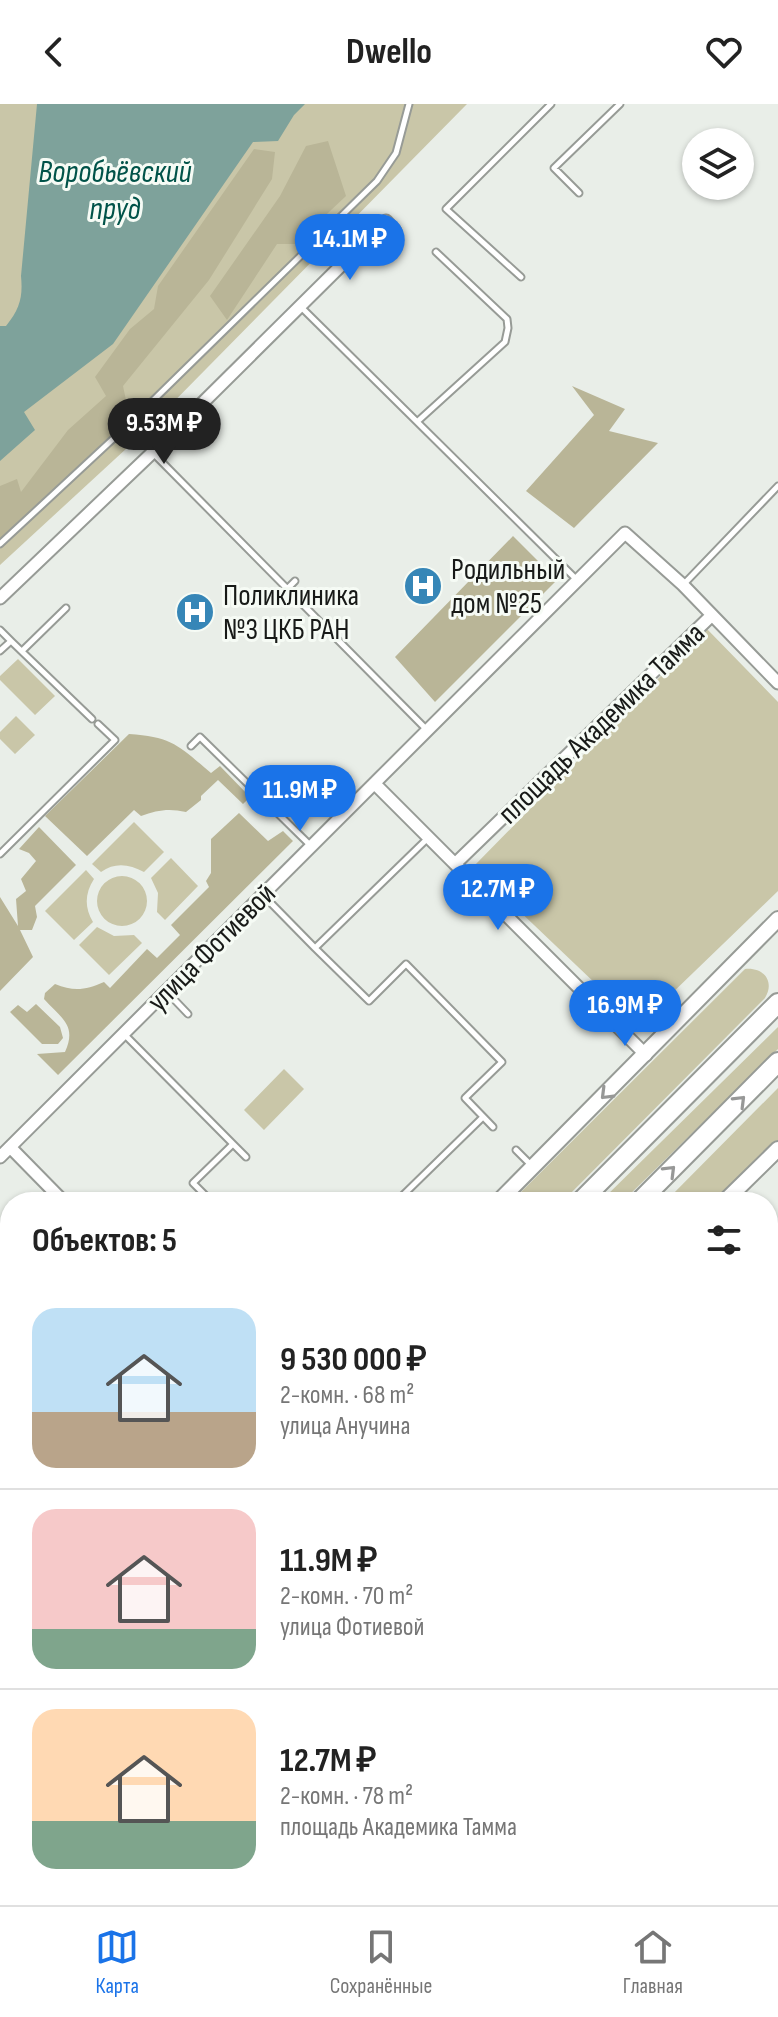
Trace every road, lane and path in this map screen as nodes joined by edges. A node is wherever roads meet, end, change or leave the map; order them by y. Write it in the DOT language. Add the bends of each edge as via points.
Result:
graph roads {
  1 [pos="409,104"];
  2 [pos="551,104"];
  3 [pos="620,104"];
  4 [pos="579,193"];
  5 [pos="395,231"];
  6 [pos="436,252"];
  7 [pos="521,277"];
  8 [pos="301,307"];
  9 [pos="418,421"];
  10 [pos="153,452"];
  11 [pos="778,486"];
  12 [pos="625,533"];
  13 [pos="0,544"];
  14 [pos="295,581"];
  15 [pos="578,581"];
  16 [pos="683,585"];
  17 [pos="286,590"];
  18 [pos="0,598"];
  19 [pos="66,608"];
  20 [pos="712,615"];
  21 [pos="0,630"];
  22 [pos="11,641"];
  23 [pos="0,651"];
  24 [pos="22,651"];
  25 [pos="778,683"];
  26 [pos="92,719"];
  27 [pos="98,724"];
  28 [pos="428,731"];
  29 [pos="191,746"];
  30 [pos="375,784"];
  31 [pos="428,838"];
  32 [pos="312,846"];
  33 [pos="0,854"];
  34 [pos="455,864"];
  35 [pos="263,895"];
  36 [pos="778,919"];
  37 [pos="315,948"];
  38 [pos="166,992"];
  39 [pos="778,1003"];
  40 [pos="188,1014"];
  41 [pos="124,1034"];
  42 [pos="646,1055"];
  43 [pos="778,1062"];
  44 [pos="483,1117"];
  45 [pos="493,1127"];
  46 [pos="233,1144"];
  47 [pos="10,1147"];
  48 [pos="778,1149"];
  49 [pos="516,1150"];
  50 [pos="0,1157"];
  51 [pos="246,1157"];
  52 [pos="533,1167"];
  53 [pos="54,1192"];
  54 [pos="202,1192"];
  55 [pos="406,1192"];
  56 [pos="508,1192"];
  57 [pos="590,1192"];
  58 [pos="649,1192"];
  59 [pos="734,1192"];
  1 -- 13 [label="lane" via="396,153 377,181"];
  2 -- 7 [label="lane" via="446,209"];
  3 -- 4 [label="lane" via="554,168"];
  5 -- 8 [label="street" via="386,221"];
  6 -- 9 [label="lane" via="507,319 508,336"];
  8 -- 9 [label="lane"];
  8 -- 10 [label="street"];
  9 -- 15 [label="lane"];
  10 -- 17 [label="lane"];
  10 -- 18 [label="street"];
  11 -- 16 [label="lane"];
  12 -- 15 [label="street, улица Фотиевой"];
  12 -- 16 [label="street, площадь Академика Тамма"];
  14 -- 17 [label="lane"];
  15 -- 28 [label="street, улица Фотиевой"];
  16 -- 20 [label="street, площадь Академика Тамма"];
  17 -- 28 [label="lane"];
  19 -- 24 [label="lane"];
  20 -- 25 [label="street, площадь Академика Тамма"];
  20 -- 34 [label="street, площадь Академика Тамма"];
  21 -- 22 [label="lane"];
  22 -- 23 [label="lane"];
  22 -- 24 [label="lane"];
  24 -- 26 [label="lane"];
  27 -- 33 [label="lane" via="115,740"];
  28 -- 30 [label="street, улица Фотиевой"];
  29 -- 32 [label="lane" via="200,737"];
  30 -- 31 [label="street"];
  30 -- 32 [label="street, улица Фотиевой"];
  31 -- 34 [label="street"];
  31 -- 37 [label="lane"];
  32 -- 35 [label="street, улица Фотиевой"];
  34 -- 42 [label="street"];
  35 -- 37 [label="lane"];
  35 -- 38 [label="street, улица Фотиевой"];
  36 -- 42 [label="street"];
  37 -- 44 [label="lane" via="369,1001 406,964 502,1062 465,1098"];
  38 -- 40 [label="lane"];
  38 -- 41 [label="street, улица Фотиевой"];
  39 -- 57 [label="main road"];
  41 -- 46 [label="lane"];
  41 -- 47 [label="street, улица Фотиевой"];
  42 -- 52 [label="street, one-way"];
  58 -- 43 [label="main road, one-way"];
  44 -- 45 [label="lane"];
  44 -- 55 [label="lane"];
  46 -- 51 [label="lane"];
  46 -- 54 [label="lane" via="193,1183"];
  47 -- 50 [label="street, улица Фотиевой"];
  47 -- 53 [label="street"];
  48 -- 59 [label="street"];
  49 -- 52 [label="lane"];
  52 -- 56 [label="street"];
}
